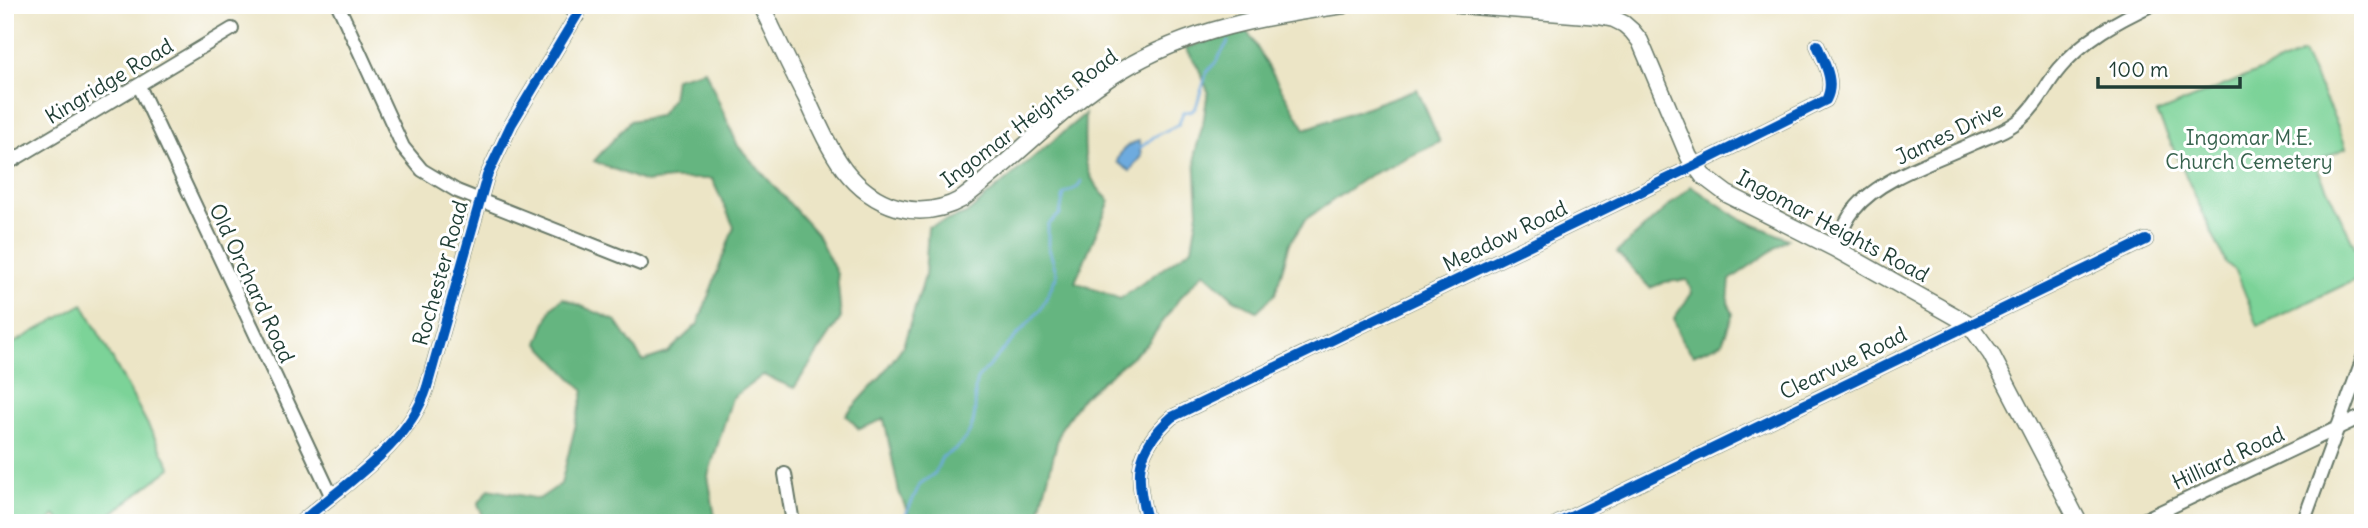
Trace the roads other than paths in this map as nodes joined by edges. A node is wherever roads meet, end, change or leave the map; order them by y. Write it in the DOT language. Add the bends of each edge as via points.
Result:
graph roads {
  1 [pos="338,5"];
  2 [pos="567,5"];
  3 [pos="761,5"];
  4 [pos="1344,5"];
  5 [pos="1460,5"];
  6 [pos="2151,5"];
  7 [pos="580,10"];
  8 [pos="232,29"];
  9 [pos="1817,45"];
  10 [pos="139,86"];
  11 [pos="5,165"];
  12 [pos="1694,166"];
  13 [pos="481,199"];
  14 [pos="2146,240"];
  15 [pos="1833,248"];
  16 [pos="641,264"];
  17 [pos="1969,324"];
  18 [pos="2363,358"];
  19 [pos="2363,416"];
  20 [pos="2336,428"];
  21 [pos="785,474"];
  22 [pos="331,495"];
  23 [pos="300,523"];
  24 [pos="793,523"];
  25 [pos="1148,523"];
  26 [pos="1558,523"];
  27 [pos="2079,523"];
  28 [pos="2137,523"];
  29 [pos="2303,523"];
  1 -- 13 [label="street" via="403,147 433,178"];
  2 -- 7 [label="street"];
  3 -- 4 [label="main road, Ingomar Heights Road" via="842,167 876,198 917,211 939,209 962,199 1089,93 1161,49 1226,25"];
  5 -- 12 [label="main road, Ingomar Heights Road" via="1599,16 1624,24 1647,56"];
  6 -- 15 [label="street, James Drive" via="2096,34 2078,49 2021,119 1908,173 1861,202"];
  7 -- 13 [label="street, Rochester Road" via="502,141"];
  8 -- 10 [label="street, Kingridge Road"];
  9 -- 12 [label="street, Meadow Road" via="1829,75 1831,88 1826,100"];
  10 -- 11 [label="street, Kingridge Road"];
  10 -- 22 [label="street, Old Orchard Road"];
  12 -- 15 [label="main road, Ingomar Heights Road" via="1727,194"];
  12 -- 25 [label="street, Meadow Road" via="1172,417 1152,438 1140,460 1139,486"];
  13 -- 16 [label="street"];
  13 -- 22 [label="street, Rochester Road" via="424,399 400,437"];
  14 -- 17 [label="street, Clearvue Road"];
  15 -- 17 [label="main road, Ingomar Heights Road"];
  17 -- 26 [label="street, Clearvue Road"];
  17 -- 27 [label="main road, Ingomar Heights Road" via="1990,354"];
  18 -- 20 [label="street"];
  19 -- 20 [label="street, Hilliard Road"];
  20 -- 28 [label="street, Hilliard Road"];
  20 -- 29 [label="street"];
  21 -- 24 [label="street"];
  22 -- 23 [label="street, Rochester Road"];
}
